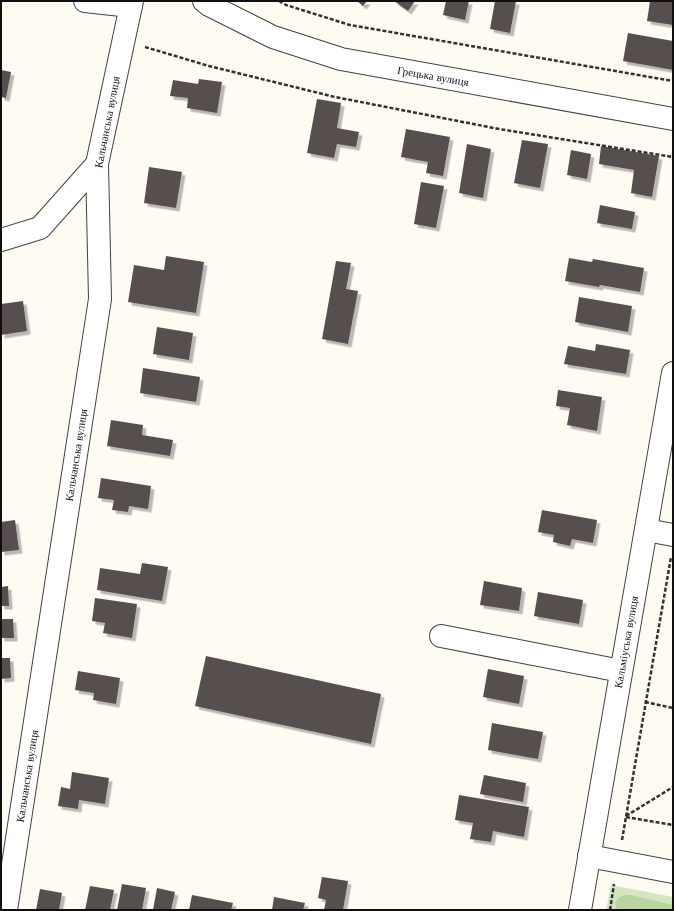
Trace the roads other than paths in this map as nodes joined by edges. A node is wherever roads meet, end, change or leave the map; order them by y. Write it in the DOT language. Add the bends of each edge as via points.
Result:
graph roads {
  1 [pos="85,1"];
  2 [pos="204,1"];
  3 [pos="132,4"];
  4 [pos="673,119"];
  5 [pos="97,164"];
  6 [pos="1,240"];
  7 [pos="673,373"];
  8 [pos="646,530"];
  9 [pos="672,543"];
  10 [pos="441,636"];
  11 [pos="621,671"];
  12 [pos="589,856"];
  13 [pos="673,872"];
  14 [pos="6,877"];
  15 [pos="6,910"];
  16 [pos="580,910"];
  1 -- 3 [label="street"];
  2 -- 4 [label="street, Грецька вулиця" via="273,37 341,59"];
  3 -- 5 [label="street, Кальчанська вулиця"];
  5 -- 6 [label="street" via="40,228"];
  5 -- 14 [label="street, Кальчанська вулиця" via="100,299"];
  7 -- 8 [label="street, Кальміуська вулиця"];
  8 -- 9 [label="street"];
  8 -- 11 [label="street, Кальміуська вулиця"];
  10 -- 11 [label="street"];
  11 -- 12 [label="street, Кальміуська вулиця"];
  12 -- 13 [label="street"];
  12 -- 16 [label="street, Кальміуська вулиця"];
  14 -- 15 [label="street, Кальчанська вулиця"];
}
